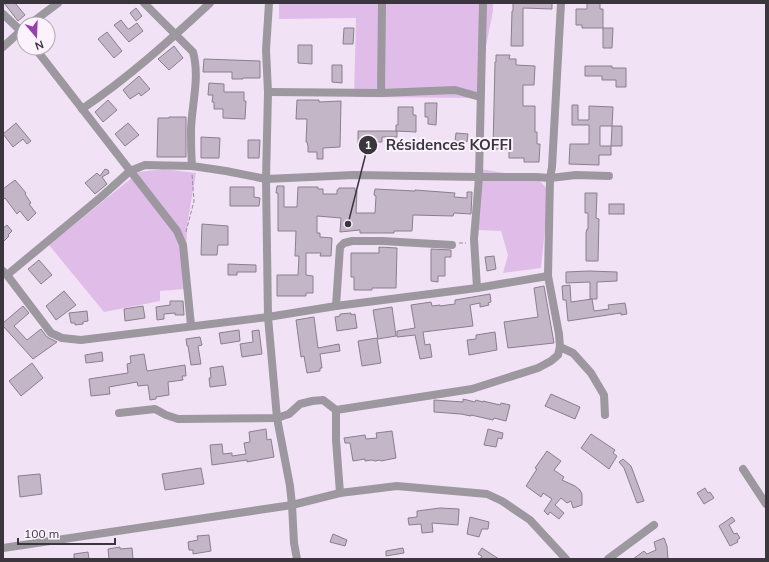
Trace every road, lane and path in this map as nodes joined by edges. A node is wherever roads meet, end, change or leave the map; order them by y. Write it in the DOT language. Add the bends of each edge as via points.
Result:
graph roads {
  1 [pos="58,3"];
  2 [pos="144,3"];
  3 [pos="210,3"];
  4 [pos="269,3"];
  5 [pos="382,3"];
  6 [pos="483,3"];
  7 [pos="561,3"];
  8 [pos="3,14"];
  9 [pos="41,16"];
  10 [pos="16,25"];
  11 [pos="175,35"];
  12 [pos="16,37"];
  13 [pos="3,47"];
  14 [pos="41,56"];
  15 [pos="268,92"];
  16 [pos="381,93"];
  17 [pos="480,97"];
  18 [pos="82,109"];
  19 [pos="192,166"];
  20 [pos="130,172"];
  21 [pos="609,176"];
  22 [pos="479,177"];
  23 [pos="550,178"];
  24 [pos="266,179"];
  25 [pos="475,243"];
  26 [pos="183,245"];
  27 [pos="452,245"];
  28 [pos="5,273"];
  29 [pos="548,276"];
  30 [pos="478,288"];
  31 [pos="336,306"];
  32 [pos="268,317"];
  33 [pos="191,325"];
  34 [pos="560,347"];
  35 [pos="336,410"];
  36 [pos="119,413"];
  37 [pos="605,415"];
  38 [pos="277,418"];
  39 [pos="743,469"];
  40 [pos="340,493"];
  41 [pos="766,504"];
  42 [pos="292,505"];
  43 [pos="654,525"];
  44 [pos="3,548"];
  45 [pos="297,559"];
  46 [pos="566,559"];
  47 [pos="608,559"];
  1 -- 9 [label="street"];
  2 -- 11 [label="street"];
  3 -- 11 [label="street"];
  4 -- 15 [label="street" via="266,50"];
  5 -- 16 [label="street"];
  6 -- 17 [label="street"];
  7 -- 23 [label="street"];
  8 -- 10 [label="street"];
  11 -- 18 [label="street" via="108,91"];
  11 -- 19 [label="street" via="193,52 195,59 191,128"];
  12 -- 13 [label="street"];
  14 -- 18 [label="street"];
  15 -- 16 [label="street"];
  15 -- 24 [label="street"];
  16 -- 17 [label="street" via="455,90"];
  17 -- 22 [label="street"];
  18 -- 20 [label="street"];
  19 -- 20 [label="street" via="145,165"];
  19 -- 24 [label="street"];
  19 -- 26 [label="path" via="194,201"];
  20 -- 26 [label="street" via="177,231"];
  20 -- 28 [label="street"];
  21 -- 23 [label="street" via="576,175"];
  22 -- 23 [label="street"];
  22 -- 24 [label="street" via="354,175"];
  22 -- 25 [label="street"];
  23 -- 29 [label="street"];
  24 -- 32 [label="street"];
  25 -- 27 [label="path"];
  25 -- 30 [label="street"];
  26 -- 33 [label="street"];
  27 -- 31 [label="street" via="382,241 344,243 340,247"];
  28 -- 33 [label="street" via="51,333 62,338 81,340"];
  29 -- 30 [label="street"];
  29 -- 34 [label="street"];
  30 -- 31 [label="street"];
  31 -- 32 [label="street"];
  32 -- 33 [label="street"];
  32 -- 38 [label="street"];
  34 -- 35 [label="street" via="558,355 545,364 472,389"];
  34 -- 37 [label="street" via="573,353 591,373 604,395"];
  35 -- 38 [label="street" via="323,400 312,401 300,404 289,414"];
  35 -- 40 [label="street"];
  36 -- 38 [label="street" via="154,409 178,419"];
  38 -- 42 [label="street"];
  39 -- 41 [label="street"];
  40 -- 42 [label="street"];
  40 -- 46 [label="street" via="397,486 488,494 530,520"];
  42 -- 44 [label="street"];
  42 -- 45 [label="street"];
  43 -- 47 [label="street"];
}
